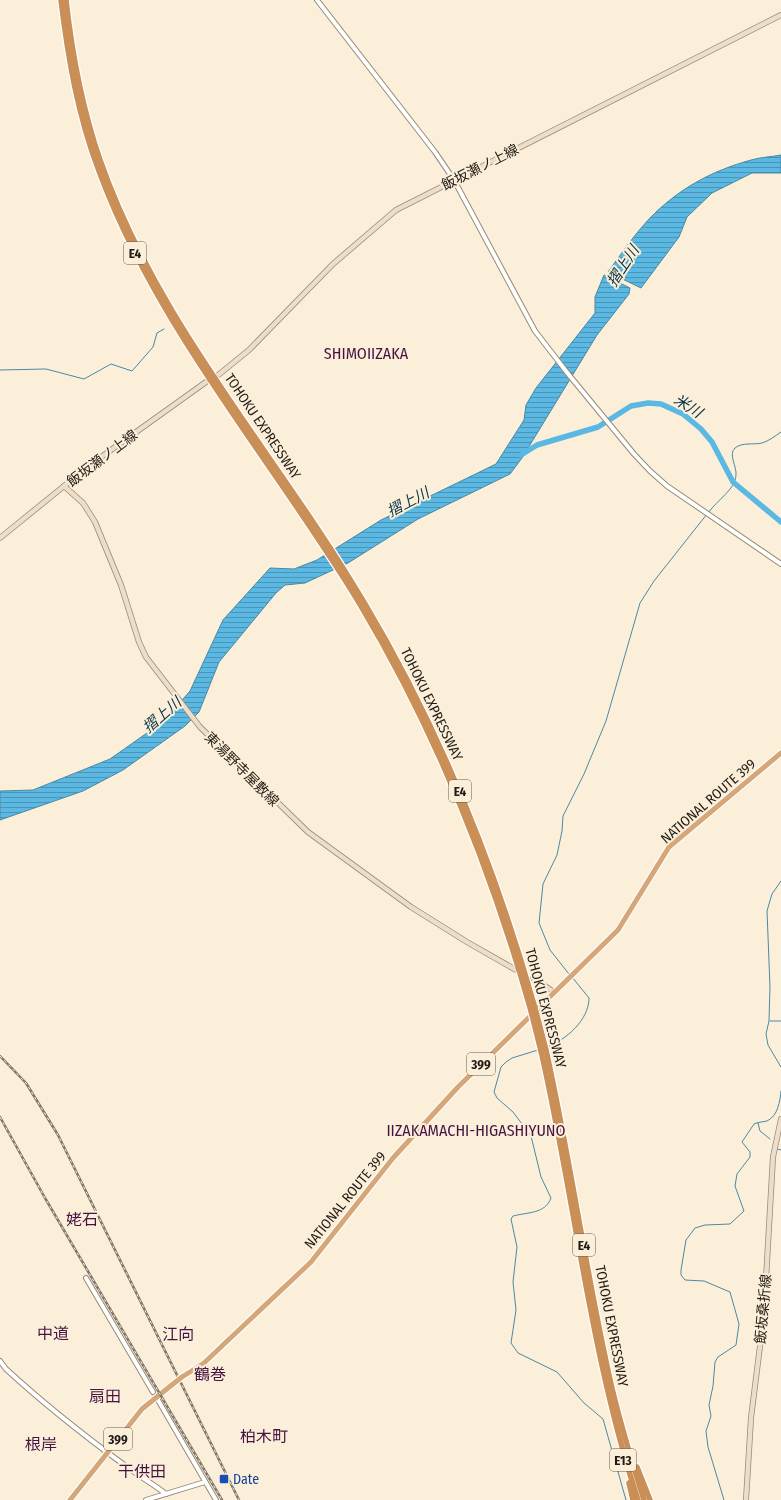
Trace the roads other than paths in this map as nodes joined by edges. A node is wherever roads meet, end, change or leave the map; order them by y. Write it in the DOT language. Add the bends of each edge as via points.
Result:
graph roads {
  1 [pos="61,0"];
  2 [pos="66,0"];
  3 [pos="317,0"];
  4 [pos="781,15"];
  5 [pos="454,180"];
  6 [pos="217,376"];
  7 [pos="206,382"];
  8 [pos="278,475"];
  9 [pos="64,486"];
  10 [pos="0,538"];
  11 [pos="781,564"];
  12 [pos="781,753"];
  13 [pos="516,970"];
  14 [pos="533,978"];
  15 [pos="554,992"];
  16 [pos="544,1051"];
  17 [pos="781,1119"];
  18 [pos="86,1278"];
  19 [pos="0,1361"];
  20 [pos="153,1392"];
  21 [pos="158,1400"];
  22 [pos="614,1420"];
  23 [pos="625,1439"];
  24 [pos="108,1452"];
  25 [pos="205,1482"];
  26 [pos="166,1494"];
  27 [pos="70,1500"];
  28 [pos="146,1500"];
  29 [pos="216,1500"];
  30 [pos="633,1500"];
  31 [pos="638,1500"];
  32 [pos="644,1500"];
  33 [pos="650,1500"];
  34 [pos="746,1500"];
  1 -- 8 [label="highway, TOHOKU EXPRESSWAY / E4" via="69,62 86,131 99,172 125,233 158,297 187,344"];
  2 -- 8 [label="highway, TOHOKU EXPRESSWAY / E4" via="74,60 84,104 100,159 123,216 150,272 182,326"];
  3 -- 5 [label="street"];
  4 -- 5 [label="main road, 飯坂瀬ノ上線"];
  5 -- 6 [label="main road, 飯坂瀬ノ上線" via="407,204 371,231 320,277 249,350"];
  5 -- 11 [label="street" via="535,332 650,472"];
  7 -- 9 [label="main road, 飯坂瀬ノ上線" via="113,447"];
  8 -- 16 [label="highway, TOHOKU EXPRESSWAY / E4, bridge" via="354,589 402,680 461,805 494,892"];
  9 -- 10 [label="main road, 飯坂瀬ノ上線"];
  9 -- 13 [label="main road, 東湯野寺屋敷線" via="83,503 95,522 121,585 146,657 200,727 308,832 411,907"];
  12 -- 15 [label="highway, NATIONAL ROUTE 399 / 399" via="669,847 618,930"];
  14 -- 15 [label="main road"];
  15 -- 24 [label="highway, NATIONAL ROUTE 399 / 399, bridge" via="458,1087 393,1158 310,1262 204,1363 142,1409"];
  16 -- 22 [label="highway, TOHOKU EXPRESSWAY / E4" via="598,1348"];
  16 -- 23 [label="highway, TOHOKU EXPRESSWAY / E4" via="564,1136 597,1319"];
  17 -- 34 [label="main road, 飯坂桑折線" via="773,1157 764,1314 751,1418"];
  18 -- 20 [label="street"];
  19 -- 24 [label="street" via="58,1414"];
  21 -- 25 [label="street"];
  22 -- 30 [label="highway, E13"];
  22 -- 31 [label="highway, TOHOKU EXPRESSWAY / E4"];
  23 -- 32 [label="highway, TOHOKU EXPRESSWAY / E4"];
  23 -- 33 [label="highway, E13"];
  24 -- 26 [label="street"];
  24 -- 27 [label="highway, NATIONAL ROUTE 399 / 399"];
  25 -- 26 [label="street"];
  25 -- 29 [label="street"];
  26 -- 28 [label="street"];
}
